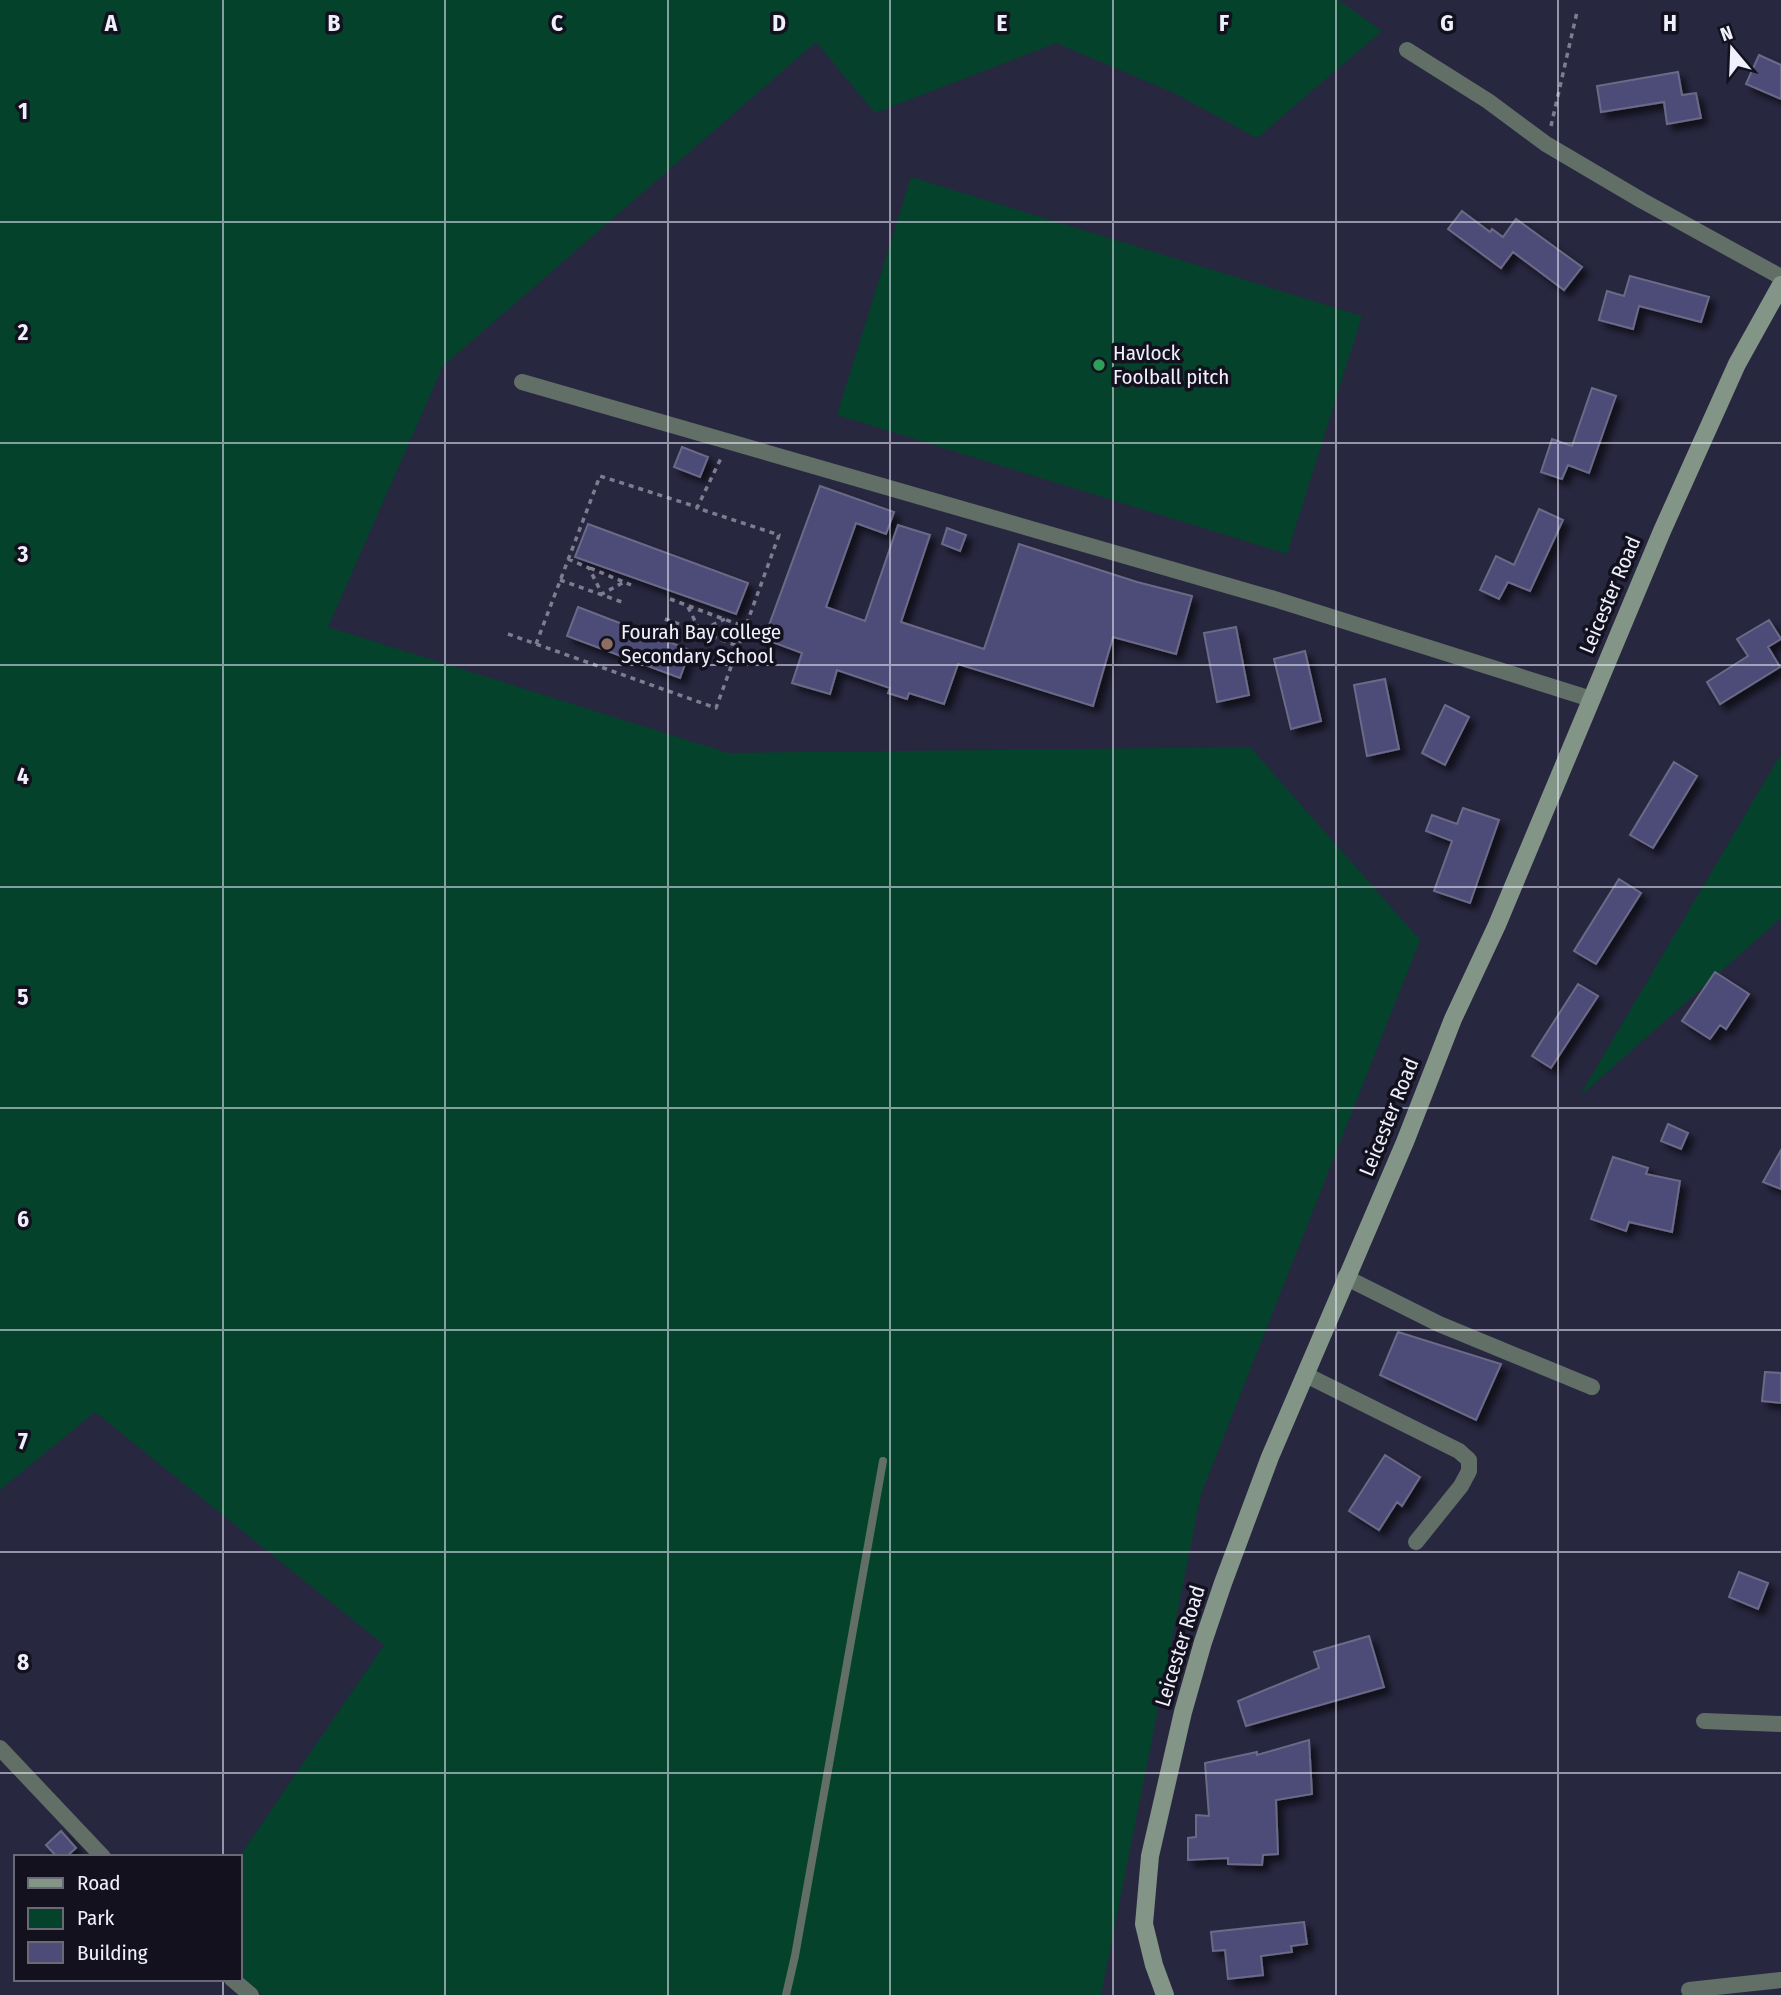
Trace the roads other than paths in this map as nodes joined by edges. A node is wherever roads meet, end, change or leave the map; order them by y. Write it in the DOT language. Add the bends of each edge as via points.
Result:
graph roads {
  1 [pos="1406,50"];
  2 [pos="1781,277"];
  3 [pos="1781,285"];
  4 [pos="522,382"];
  5 [pos="1591,699"];
  6 [pos="1345,1278"];
  7 [pos="1306,1374"];
  8 [pos="1592,1387"];
  9 [pos="883,1461"];
  10 [pos="1416,1542"];
  11 [pos="1704,1721"];
  12 [pos="1781,1724"];
  13 [pos="0,1748"];
  14 [pos="101,1855"];
  15 [pos="1781,1980"];
  16 [pos="234,1981"];
  17 [pos="1689,1990"];
  18 [pos="251,1995"];
  19 [pos="786,1995"];
  20 [pos="1165,1995"];
  1 -- 2 [label="street" via="1489,101 1546,144"];
  3 -- 5 [label="street, Leicester Road" via="1712,417"];
  4 -- 5 [label="street" via="1271,598"];
  5 -- 6 [label="street, Leicester Road"];
  6 -- 7 [label="street, Leicester Road"];
  6 -- 8 [label="street" via="1439,1324"];
  7 -- 10 [label="street" via="1469,1460 1461,1486"];
  7 -- 20 [label="street, Leicester Road" via="1270,1457 1203,1642 1155,1829 1144,1924"];
  9 -- 19 [label="lane"];
  11 -- 12 [label="street"];
  13 -- 14 [label="street"];
  15 -- 17 [label="street"];
  16 -- 18 [label="street"];
}
